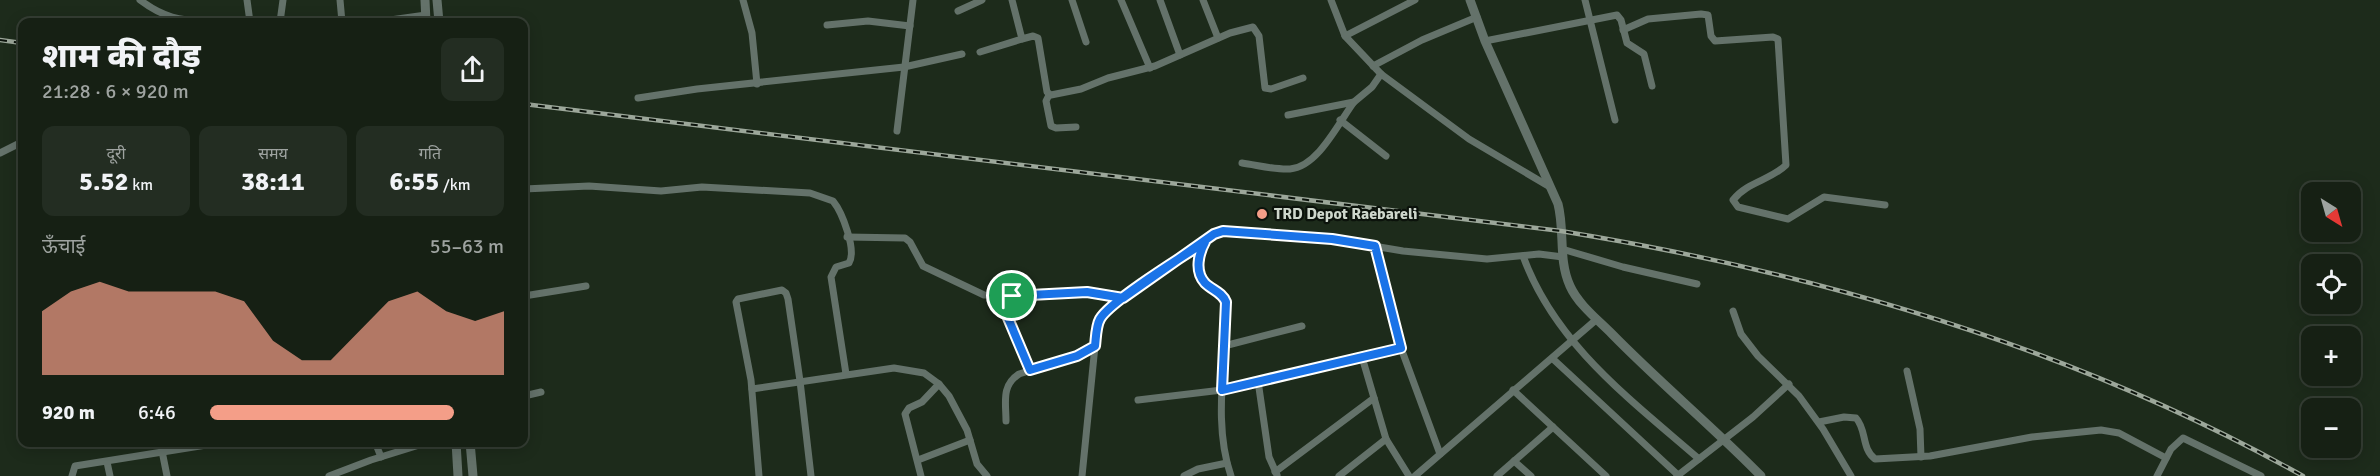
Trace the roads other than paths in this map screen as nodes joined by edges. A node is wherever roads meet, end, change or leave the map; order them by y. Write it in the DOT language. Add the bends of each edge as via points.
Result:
graph roads {
  1 [pos="140,0"];
  2 [pos="247,0"];
  3 [pos="283,0"];
  4 [pos="340,0"];
  5 [pos="425,0"];
  6 [pos="437,0"];
  7 [pos="743,0"];
  8 [pos="914,0"];
  9 [pos="982,0"];
  10 [pos="1012,0"];
  11 [pos="1072,0"];
  12 [pos="1120,0"];
  13 [pos="1160,0"];
  14 [pos="1203,0"];
  15 [pos="1331,0"];
  16 [pos="1415,0"];
  17 [pos="1470,0"];
  18 [pos="1585,0"];
  19 [pos="1405,2"];
  20 [pos="958,11"];
  21 [pos="1476,17"];
  22 [pos="169,18"];
  23 [pos="249,18"];
  24 [pos="281,18"];
  25 [pos="342,18"];
  26 [pos="426,18"];
  27 [pos="439,18"];
  28 [pos="1589,20"];
  29 [pos="827,26"];
  30 [pos="910,26"];
  31 [pos="1623,30"];
  32 [pos="1346,36"];
  33 [pos="1218,38"];
  34 [pos="1022,39"];
  35 [pos="1485,40"];
  36 [pos="1086,42"];
  37 [pos="980,51"];
  38 [pos="962,54"];
  39 [pos="1180,55"];
  40 [pos="1372,66"];
  41 [pos="904,67"];
  42 [pos="1150,68"];
  43 [pos="1381,74"];
  44 [pos="1303,78"];
  45 [pos="757,84"];
  46 [pos="1652,86"];
  47 [pos="1049,95"];
  48 [pos="638,98"];
  49 [pos="1354,102"];
  50 [pos="1288,115"];
  51 [pos="1340,120"];
  52 [pos="1615,120"];
  53 [pos="1076,127"];
  54 [pos="897,130"];
  55 [pos="18,144"];
  56 [pos="0,153"];
  57 [pos="1386,156"];
  58 [pos="1242,163"];
  59 [pos="528,189"];
  60 [pos="1552,189"];
  61 [pos="1885,205"];
  62 [pos="848,237"];
  63 [pos="1205,242"];
  64 [pos="1375,246"];
  65 [pos="1562,253"];
  66 [pos="1523,256"];
  67 [pos="1697,284"];
  68 [pos="586,286"];
  69 [pos="528,295"];
  70 [pos="1012,296"];
  71 [pos="1123,298"];
  72 [pos="1733,311"];
  73 [pos="1597,319"];
  74 [pos="1302,326"];
  75 [pos="1572,342"];
  76 [pos="1095,346"];
  77 [pos="1224,346"];
  78 [pos="1401,348"];
  79 [pos="1362,357"];
  80 [pos="1553,359"];
  81 [pos="1030,370"];
  82 [pos="1907,371"];
  83 [pos="846,375"];
  84 [pos="800,381"];
  85 [pos="1258,381"];
  86 [pos="939,384"];
  87 [pos="1789,384"];
  88 [pos="752,389"];
  89 [pos="1222,390"];
  90 [pos="1513,390"];
  91 [pos="541,392"];
  92 [pos="528,395"];
  93 [pos="1374,398"];
  94 [pos="1138,400"];
  95 [pos="1006,421"];
  96 [pos="1819,422"];
  97 [pos="1553,427"];
  98 [pos="1386,439"];
  99 [pos="970,440"];
  100 [pos="1724,440"];
  101 [pos="156,447"];
  102 [pos="188,447"];
  103 [pos="377,447"];
  104 [pos="413,447"];
  105 [pos="456,447"];
  106 [pos="470,447"];
  107 [pos="158,451"];
  108 [pos="1440,454"];
  109 [pos="381,457"];
  110 [pos="1921,457"];
  111 [pos="2166,458"];
  112 [pos="1699,459"];
  113 [pos="918,460"];
  114 [pos="1514,461"];
  115 [pos="107,462"];
  116 [pos="1227,463"];
  117 [pos="1276,474"];
  118 [pos="1189,475"];
  119 [pos="72,476"];
  120 [pos="110,476"];
  121 [pos="167,476"];
  122 [pos="329,476"];
  123 [pos="458,476"];
  124 [pos="473,476"];
  125 [pos="759,476"];
  126 [pos="811,476"];
  127 [pos="921,476"];
  128 [pos="987,476"];
  129 [pos="1082,476"];
  130 [pos="1231,476"];
  131 [pos="1340,476"];
  132 [pos="1409,476"];
  133 [pos="1415,476"];
  134 [pos="1497,476"];
  135 [pos="1531,476"];
  136 [pos="1606,476"];
  137 [pos="1677,476"];
  138 [pos="1761,476"];
  139 [pos="1851,476"];
  140 [pos="2157,476"];
  141 [pos="2261,476"];
  1 -- 22 [label="street"];
  2 -- 23 [label="street"];
  3 -- 24 [label="street"];
  4 -- 25 [label="street"];
  5 -- 26 [label="street"];
  6 -- 27 [label="street"];
  7 -- 45 [label="street" via="752,33"];
  8 -- 30 [label="street"];
  9 -- 20 [label="street"];
  10 -- 34 [label="street"];
  11 -- 36 [label="street"];
  12 -- 42 [label="street"];
  13 -- 39 [label="street"];
  14 -- 33 [label="street"];
  15 -- 32 [label="street"];
  16 -- 19 [label="street"];
  17 -- 21 [label="street"];
  18 -- 28 [label="street"];
  19 -- 32 [label="street"];
  21 -- 35 [label="street"];
  21 -- 40 [label="street"];
  28 -- 31 [label="street" via="1617,15"];
  28 -- 35 [label="street"];
  28 -- 52 [label="street"];
  29 -- 30 [label="street" via="868,21"];
  30 -- 41 [label="street"];
  31 -- 46 [label="street" via="1630,46 1644,54"];
  31 -- 61 [label="street" via="1648,19 1701,14 1708,15 1715,41 1778,39 1786,165 1754,182 1734,198 1735,204 1788,219 1824,197"];
  32 -- 40 [label="street"];
  33 -- 39 [label="street"];
  33 -- 44 [label="street" via="1255,28 1268,90"];
  34 -- 37 [label="street"];
  34 -- 47 [label="street" via="1038,38"];
  35 -- 60 [label="street"];
  38 -- 41 [label="street"];
  39 -- 42 [label="street"];
  40 -- 43 [label="street"];
  41 -- 45 [label="street"];
  41 -- 54 [label="street"];
  42 -- 47 [label="street"];
  43 -- 49 [label="street"];
  43 -- 60 [label="street" via="1469,139"];
  45 -- 48 [label="street"];
  47 -- 53 [label="street" via="1046,101 1051,126"];
  49 -- 50 [label="street"];
  49 -- 51 [label="street"];
  51 -- 57 [label="street"];
  51 -- 58 [label="street" via="1321,149 1301,166 1289,169"];
  55 -- 56 [label="street"];
  59 -- 62 [label="street" via="574,186 661,191 702,187 810,193 833,201"];
  60 -- 65 [label="street" via="1561,214"];
  62 -- 70 [label="street" via="905,238 919,261 931,270 984,295"];
  62 -- 83 [label="street" via="852,258 836,267 831,277"];
  63 -- 64 [label="street" via="1214,234 1230,230"];
  63 -- 71 [label="street"];
  63 -- 77 [label="street" via="1199,271 1204,282 1225,299"];
  64 -- 66 [label="street" via="1487,259"];
  64 -- 78 [label="street"];
  65 -- 66 [label="street"];
  65 -- 67 [label="street"];
  65 -- 73 [label="street" via="1570,286"];
  66 -- 75 [label="street" via="1543,301"];
  68 -- 69 [label="street"];
  70 -- 71 [label="street" via="1087,292"];
  70 -- 81 [label="street" via="1006,309 1008,318"];
  71 -- 76 [label="street" via="1100,319"];
  72 -- 87 [label="street" via="1750,345"];
  73 -- 75 [label="street"];
  73 -- 100 [label="street"];
  74 -- 77 [label="street"];
  75 -- 80 [label="street"];
  75 -- 112 [label="street"];
  76 -- 81 [label="street" via="1077,356"];
  76 -- 129 [label="street"];
  77 -- 89 [label="street"];
  78 -- 79 [label="street"];
  78 -- 108 [label="street"];
  79 -- 85 [label="street"];
  79 -- 93 [label="street"];
  80 -- 90 [label="street"];
  80 -- 137 [label="street"];
  81 -- 95 [label="street" via="1018,374 1007,385"];
  82 -- 110 [label="street" via="1920,429"];
  83 -- 84 [label="street"];
  83 -- 86 [label="street" via="894,368 924,374"];
  84 -- 88 [label="street"];
  84 -- 88 [label="street" via="788,299 784,291 778,290 736,302"];
  84 -- 126 [label="street"];
  85 -- 89 [label="street"];
  85 -- 117 [label="street" via="1269,457"];
  86 -- 99 [label="street" via="958,411"];
  86 -- 113 [label="street" via="905,414"];
  87 -- 96 [label="street"];
  87 -- 100 [label="street"];
  88 -- 125 [label="street"];
  89 -- 94 [label="street"];
  89 -- 116 [label="street"];
  90 -- 97 [label="street"];
  90 -- 108 [label="street"];
  91 -- 92 [label="street"];
  93 -- 98 [label="street"];
  93 -- 117 [label="street"];
  96 -- 110 [label="street" via="1856,418 1866,449 1875,459"];
  96 -- 139 [label="street"];
  97 -- 114 [label="street"];
  97 -- 136 [label="street"];
  98 -- 131 [label="street"];
  98 -- 132 [label="street"];
  99 -- 113 [label="street"];
  99 -- 128 [label="street" via="977,464"];
  100 -- 112 [label="street"];
  100 -- 138 [label="street"];
  101 -- 107 [label="street"];
  102 -- 107 [label="street"];
  103 -- 109 [label="street"];
  104 -- 109 [label="street"];
  105 -- 123 [label="street"];
  106 -- 124 [label="street"];
  107 -- 115 [label="street"];
  107 -- 121 [label="street"];
  108 -- 133 [label="street"];
  109 -- 122 [label="street"];
  110 -- 111 [label="street" via="2032,437 2101,430 2119,433"];
  111 -- 140 [label="street"];
  111 -- 141 [label="street" via="2183,438"];
  112 -- 137 [label="street"];
  113 -- 127 [label="street"];
  114 -- 134 [label="street"];
  114 -- 135 [label="street"];
  115 -- 119 [label="street" via="75,466"];
  115 -- 120 [label="street"];
  116 -- 118 [label="street"];
  116 -- 130 [label="street"];
}
